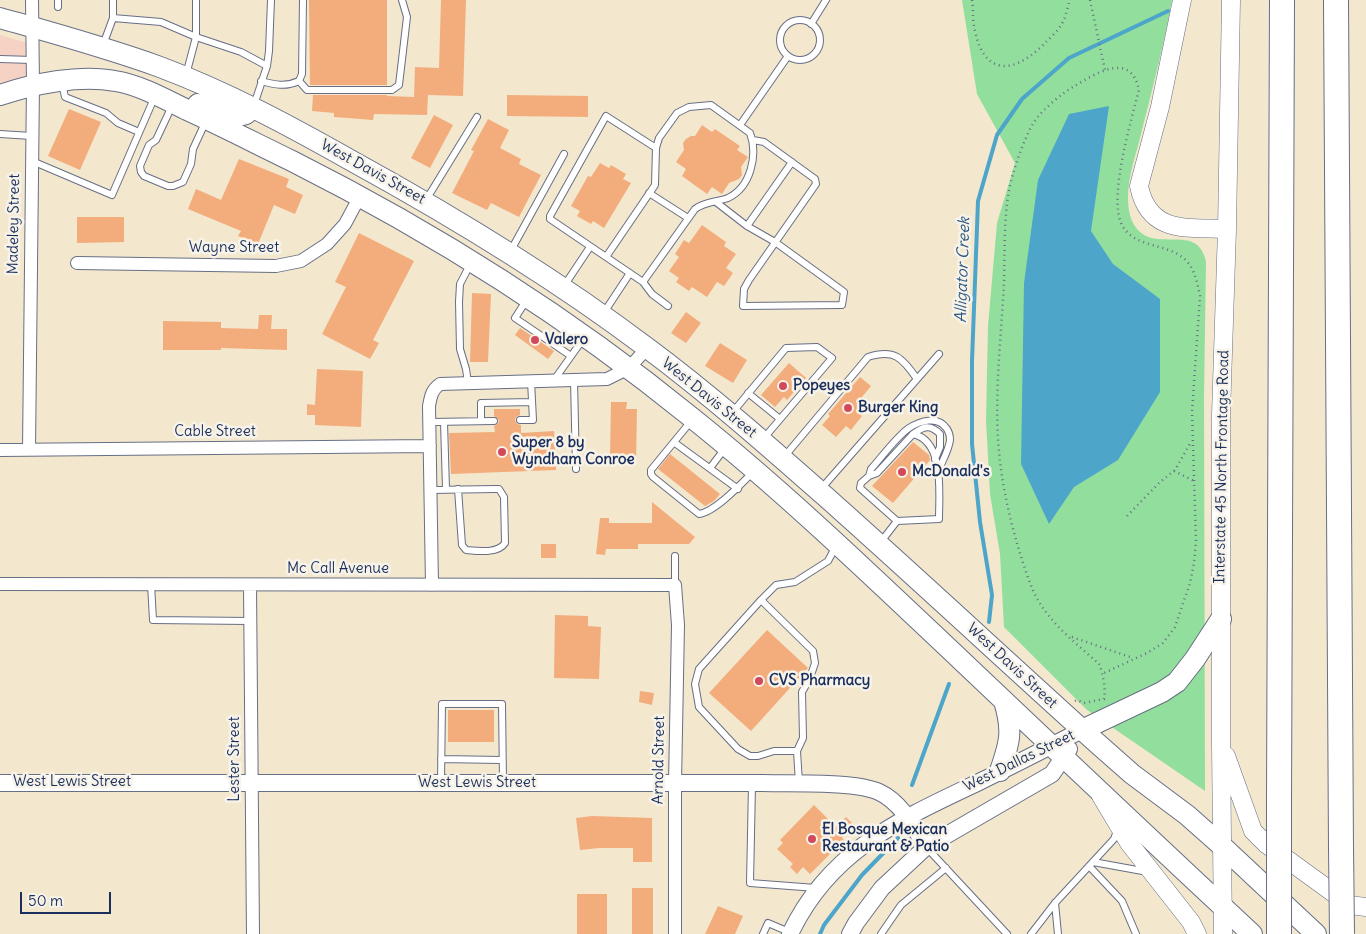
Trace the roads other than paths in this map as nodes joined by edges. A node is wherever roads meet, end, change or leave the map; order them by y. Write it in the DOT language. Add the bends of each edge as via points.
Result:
graph roads {
  1 [pos="32,0"];
  2 [pos="113,0"];
  3 [pos="196,0"];
  4 [pos="270,0"];
  5 [pos="304,0"];
  6 [pos="402,0"];
  7 [pos="826,0"];
  8 [pos="1182,0"];
  9 [pos="1230,0"];
  10 [pos="1282,0"];
  11 [pos="1336,0"];
  12 [pos="0,18"];
  13 [pos="113,18"];
  14 [pos="811,24"];
  15 [pos="32,27"];
  16 [pos="196,37"];
  17 [pos="102,48"];
  18 [pos="788,56"];
  19 [pos="0,59"];
  20 [pos="32,60"];
  21 [pos="267,66"];
  22 [pos="185,78"];
  23 [pos="261,81"];
  24 [pos="300,81"];
  25 [pos="61,82"];
  26 [pos="33,84"];
  27 [pos="0,95"];
  28 [pos="165,99"];
  29 [pos="252,108"];
  30 [pos="477,117"];
  31 [pos="207,119"];
  32 [pos="740,125"];
  33 [pos="140,132"];
  34 [pos="0,134"];
  35 [pos="32,136"];
  36 [pos="753,140"];
  37 [pos="656,148"];
  38 [pos="564,154"];
  39 [pos="31,160"];
  40 [pos="792,162"];
  41 [pos="649,194"];
  42 [pos="360,196"];
  43 [pos="425,201"];
  44 [pos="716,202"];
  45 [pos="688,218"];
  46 [pos="747,226"];
  47 [pos="1227,229"];
  48 [pos="775,242"];
  49 [pos="590,247"];
  50 [pos="509,253"];
  51 [pos="606,257"];
  52 [pos="472,262"];
  53 [pos="77,263"];
  54 [pos="630,273"];
  55 [pos="642,282"];
  56 [pos="563,288"];
  57 [pos="527,298"];
  58 [pos="668,306"];
  59 [pos="603,315"];
  60 [pos="585,337"];
  61 [pos="647,348"];
  62 [pos="939,354"];
  63 [pos="571,356"];
  64 [pos="629,368"];
  65 [pos="917,379"];
  66 [pos="554,380"];
  67 [pos="574,380"];
  68 [pos="531,381"];
  69 [pos="468,383"];
  70 [pos="748,393"];
  71 [pos="532,402"];
  72 [pos="730,414"];
  73 [pos="693,418"];
  74 [pos="780,419"];
  75 [pos="520,420"];
  76 [pos="480,421"];
  77 [pos="494,421"];
  78 [pos="430,422"];
  79 [pos="444,422"];
  80 [pos="913,434"];
  81 [pos="762,441"];
  82 [pos="675,442"];
  83 [pos="430,446"];
  84 [pos="727,446"];
  85 [pos="29,449"];
  86 [pos="0,450"];
  87 [pos="783,459"];
  88 [pos="935,459"];
  89 [pos="710,468"];
  90 [pos="576,469"];
  91 [pos="755,470"];
  92 [pos="939,470"];
  93 [pos="870,476"];
  94 [pos="446,489"];
  95 [pos="458,489"];
  96 [pos="738,489"];
  97 [pos="431,490"];
  98 [pos="820,491"];
  99 [pos="897,521"];
  100 [pos="838,544"];
  101 [pos="879,544"];
  102 [pos="675,556"];
  103 [pos="0,584"];
  104 [pos="151,584"];
  105 [pos="250,584"];
  106 [pos="432,585"];
  107 [pos="675,586"];
  108 [pos="761,600"];
  109 [pos="1221,619"];
  110 [pos="250,621"];
  111 [pos="1004,701"];
  112 [pos="1082,730"];
  113 [pos="1221,744"];
  114 [pos="797,751"];
  115 [pos="1058,751"];
  116 [pos="441,759"];
  117 [pos="502,760"];
  118 [pos="1000,771"];
  119 [pos="252,782"];
  120 [pos="441,782"];
  121 [pos="0,783"];
  122 [pos="503,783"];
  123 [pos="675,783"];
  124 [pos="752,783"];
  125 [pos="799,784"];
  126 [pos="1096,787"];
  127 [pos="906,816"];
  128 [pos="1118,827"];
  129 [pos="1222,846"];
  130 [pos="926,847"];
  131 [pos="1091,864"];
  132 [pos="946,868"];
  133 [pos="1153,873"];
  134 [pos="818,888"];
  135 [pos="1055,903"];
  136 [pos="1366,906"];
  137 [pos="1222,907"];
  138 [pos="790,933"];
  139 [pos="253,934"];
  140 [pos="675,934"];
  141 [pos="763,934"];
  142 [pos="850,934"];
  143 [pos="881,934"];
  144 [pos="1007,934"];
  145 [pos="1031,934"];
  146 [pos="1058,934"];
  147 [pos="1136,934"];
  148 [pos="1197,934"];
  149 [pos="1223,934"];
  150 [pos="1252,934"];
  151 [pos="1279,934"];
  152 [pos="1316,934"];
  153 [pos="1342,934"];
  1 -- 15 [label="street, Madeley Street"];
  2 -- 13 [label="lane"];
  3 -- 16 [label="lane"];
  4 -- 21 [label="lane"];
  5 -- 24 [label="lane"];
  6 -- 24 [label="lane" via="407,17 399,85 392,90 307,90"];
  7 -- 14 [label="lane"];
  8 -- 47 [label="main road" via="1160,107 1139,186 1141,198 1149,212 1170,226"];
  9 -- 47 [label="main road, Interstate 45 North Frontage Road"];
  10 -- 151 [label="highway, bridge"];
  11 -- 153 [label="highway, bridge"];
  12 -- 15 [label="main road, West Davis Street"];
  13 -- 16 [label="lane" via="161,22"];
  13 -- 17 [label="lane"];
  14 -- 18 [label="lane" via="792,22 782,32 780,45"];
  14 -- 18 [label="lane" via="819,37 815,53 801,60"];
  15 -- 17 [label="main road, West Davis Street"];
  15 -- 20 [label="street, Madeley Street"];
  16 -- 21 [label="lane" via="241,52"];
  16 -- 22 [label="lane"];
  17 -- 22 [label="main road, West Davis Street"];
  18 -- 32 [label="lane"];
  19 -- 20 [label="lane"];
  20 -- 26 [label="street, Madeley Street"];
  21 -- 23 [label="lane"];
  22 -- 29 [label="main road, West Davis Street"];
  23 -- 24 [label="lane" via="278,86"];
  23 -- 29 [label="lane"];
  25 -- 26 [label="main road, West Davis Street"];
  25 -- 28 [label="main road, West Davis Street" via="115,81"];
  25 -- 33 [label="lane" via="65,97 106,113 118,123"];
  26 -- 27 [label="main road, West Davis Street"];
  26 -- 35 [label="street, Madeley Street"];
  28 -- 29 [label="main road" via="210,106 238,116"];
  28 -- 31 [label="main road, West Davis Street"];
  28 -- 31 [label="lane" via="156,140 149,145 140,166 144,176 168,186 183,182"];
  28 -- 33 [label="lane"];
  29 -- 43 [label="main road, West Davis Street"];
  30 -- 43 [label="lane"];
  31 -- 42 [label="main road, West Davis Street"];
  32 -- 36 [label="lane"];
  32 -- 37 [label="lane" via="711,105 689,107 677,113 666,126"];
  33 -- 39 [label="lane" via="112,195"];
  34 -- 35 [label="lane"];
  35 -- 39 [label="street, Madeley Street"];
  36 -- 40 [label="lane" via="764,142"];
  36 -- 44 [label="lane" via="750,173 737,191"];
  37 -- 41 [label="lane" via="656,181"];
  37 -- 49 [label="lane" via="606,116 550,216 551,221"];
  38 -- 50 [label="lane"];
  39 -- 85 [label="street, Madeley Street"];
  40 -- 46 [label="lane"];
  40 -- 48 [label="lane" via="815,179 816,184"];
  41 -- 45 [label="lane"];
  41 -- 51 [label="lane"];
  42 -- 43 [label="main road" via="368,190 378,190 393,199"];
  42 -- 52 [label="main road, West Davis Street"];
  42 -- 53 [label="street, Wayne Street" via="345,224 327,244 301,261 276,266"];
  43 -- 50 [label="main road, West Davis Street"];
  44 -- 45 [label="lane" via="698,206"];
  44 -- 46 [label="lane"];
  45 -- 55 [label="lane"];
  46 -- 48 [label="lane"];
  47 -- 109 [label="main road, Interstate 45 North Frontage Road"];
  48 -- 48 [label="lane" via="744,288 743,306 842,305 844,292"];
  49 -- 51 [label="lane"];
  49 -- 56 [label="lane"];
  50 -- 56 [label="main road, West Davis Street"];
  51 -- 54 [label="lane"];
  52 -- 57 [label="main road, West Davis Street"];
  52 -- 69 [label="lane" via="459,292 460,350"];
  54 -- 55 [label="lane"];
  54 -- 59 [label="lane"];
  55 -- 58 [label="lane"];
  56 -- 59 [label="main road, West Davis Street"];
  57 -- 60 [label="main road, West Davis Street"];
  57 -- 63 [label="lane" via="515,318"];
  59 -- 61 [label="main road, West Davis Street"];
  60 -- 63 [label="lane"];
  60 -- 64 [label="main road, West Davis Street"];
  61 -- 64 [label="street"];
  61 -- 72 [label="main road, West Davis Street"];
  62 -- 65 [label="lane"];
  63 -- 66 [label="lane"];
  64 -- 67 [label="street" via="607,379"];
  64 -- 73 [label="main road, West Davis Street"];
  65 -- 87 [label="lane" via="901,359 890,353 868,357"];
  65 -- 98 [label="lane"];
  66 -- 67 [label="street"];
  66 -- 68 [label="street"];
  67 -- 90 [label="lane"];
  68 -- 69 [label="street"];
  68 -- 71 [label="lane"];
  69 -- 78 [label="street" via="440,384 433,389"];
  70 -- 72 [label="lane"];
  70 -- 74 [label="lane"];
  70 -- 74 [label="lane" via="786,348 817,347 832,358"];
  71 -- 75 [label="lane" via="533,420"];
  71 -- 76 [label="lane" via="481,403"];
  72 -- 81 [label="main road, West Davis Street"];
  73 -- 82 [label="lane"];
  73 -- 84 [label="main road, West Davis Street"];
  74 -- 81 [label="lane"];
  76 -- 77 [label="lane"];
  76 -- 79 [label="lane"];
  78 -- 79 [label="lane"];
  78 -- 83 [label="street"];
  79 -- 94 [label="lane"];
  80 -- 88 [label="lane" via="926,439"];
  80 -- 88 [label="lane" via="931,426 940,434 940,447"];
  80 -- 93 [label="lane" via="877,473"];
  81 -- 87 [label="main road, West Davis Street"];
  82 -- 89 [label="lane"];
  82 -- 96 [label="lane" via="651,474 698,514 711,509"];
  83 -- 85 [label="street, Cable Street"];
  83 -- 97 [label="street"];
  84 -- 89 [label="lane"];
  84 -- 91 [label="main road, West Davis Street"];
  85 -- 86 [label="street, Cable Street"];
  87 -- 98 [label="main road, West Davis Street"];
  88 -- 92 [label="lane"];
  89 -- 96 [label="lane"];
  91 -- 96 [label="lane"];
  91 -- 100 [label="main road, West Davis Street"];
  92 -- 93 [label="lane" via="948,448 949,434 938,421 928,420 907,429 871,469"];
  92 -- 99 [label="lane" via="939,519"];
  93 -- 99 [label="lane" via="860,488"];
  94 -- 95 [label="lane"];
  94 -- 97 [label="lane"];
  95 -- 95 [label="lane" via="496,489 502,492 505,543 501,548 474,551 466,550 462,545"];
  97 -- 106 [label="street"];
  98 -- 101 [label="main road, West Davis Street"];
  99 -- 101 [label="lane"];
  100 -- 101 [label="main road" via="854,551 868,552"];
  100 -- 108 [label="lane" via="828,561 795,582 776,585"];
  100 -- 111 [label="main road, West Davis Street"];
  101 -- 112 [label="main road, West Davis Street"];
  102 -- 107 [label="lane"];
  103 -- 104 [label="street, Mc Call Avenue"];
  104 -- 105 [label="street, Mc Call Avenue"];
  104 -- 110 [label="lane" via="153,620"];
  105 -- 106 [label="street, Mc Call Avenue"];
  105 -- 110 [label="street, Lester Street"];
  106 -- 107 [label="street, Mc Call Avenue"];
  107 -- 123 [label="street, Arnold Street" via="678,625"];
  108 -- 114 [label="lane" via="812,651 815,662 802,692 803,738"];
  108 -- 114 [label="lane" via="699,669 695,684 699,707 738,749 750,756 774,750"];
  109 -- 112 [label="main road" via="1177,682"];
  109 -- 113 [label="main road, Interstate 45 North Frontage Road"];
  110 -- 119 [label="street, Lester Street"];
  111 -- 115 [label="main road, West Davis Street"];
  111 -- 118 [label="main road" via="1010,719 1010,736"];
  112 -- 115 [label="street, West Dallas Street"];
  112 -- 129 [label="main road, West Davis Street"];
  113 -- 129 [label="main road, Interstate 45 North Frontage Road"];
  113 -- 136 [label="main road" via="1254,831 1266,844 1350,905"];
  114 -- 125 [label="lane"];
  115 -- 118 [label="street, West Dallas Street"];
  115 -- 126 [label="main road, West Davis Street"];
  115 -- 130 [label="street, West Dallas Street" via="1052,774"];
  116 -- 117 [label="lane"];
  116 -- 117 [label="lane" via="442,704 502,704"];
  116 -- 120 [label="lane"];
  117 -- 122 [label="lane"];
  118 -- 127 [label="street, West Dallas Street"];
  119 -- 120 [label="street, West Lewis Street"];
  119 -- 121 [label="street, West Lewis Street"];
  119 -- 139 [label="street, Lester Street"];
  120 -- 122 [label="street, West Lewis Street"];
  122 -- 123 [label="street, West Lewis Street"];
  123 -- 124 [label="street, West Lewis Street"];
  123 -- 140 [label="street, Arnold Street"];
  124 -- 125 [label="street, West Lewis Street"];
  124 -- 134 [label="lane" via="750,883"];
  125 -- 127 [label="street, West Lewis Street" via="867,788 879,792"];
  126 -- 128 [label="main road"];
  126 -- 137 [label="main road, West Davis Street"];
  127 -- 130 [label="street, West Lewis Street"];
  127 -- 134 [label="street, West Dallas Street" via="849,856"];
  128 -- 131 [label="lane" via="1114,839"];
  128 -- 133 [label="main road"];
  129 -- 137 [label="main road, Interstate 45 North Frontage Road"];
  129 -- 152 [label="main road, West Davis Street"];
  130 -- 132 [label="lane"];
  130 -- 142 [label="street, West Dallas Street" via="882,888"];
  131 -- 133 [label="lane"];
  131 -- 135 [label="lane"];
  131 -- 147 [label="lane" via="1122,901"];
  132 -- 143 [label="lane" via="902,905"];
  132 -- 144 [label="lane"];
  133 -- 148 [label="main road"];
  134 -- 138 [label="street, West Dallas Street"];
  135 -- 145 [label="lane"];
  135 -- 146 [label="lane"];
  137 -- 149 [label="main road, Interstate 45 North Frontage Road"];
  137 -- 150 [label="main road, West Davis Street"];
  138 -- 141 [label="lane" via="768,923"];
}
